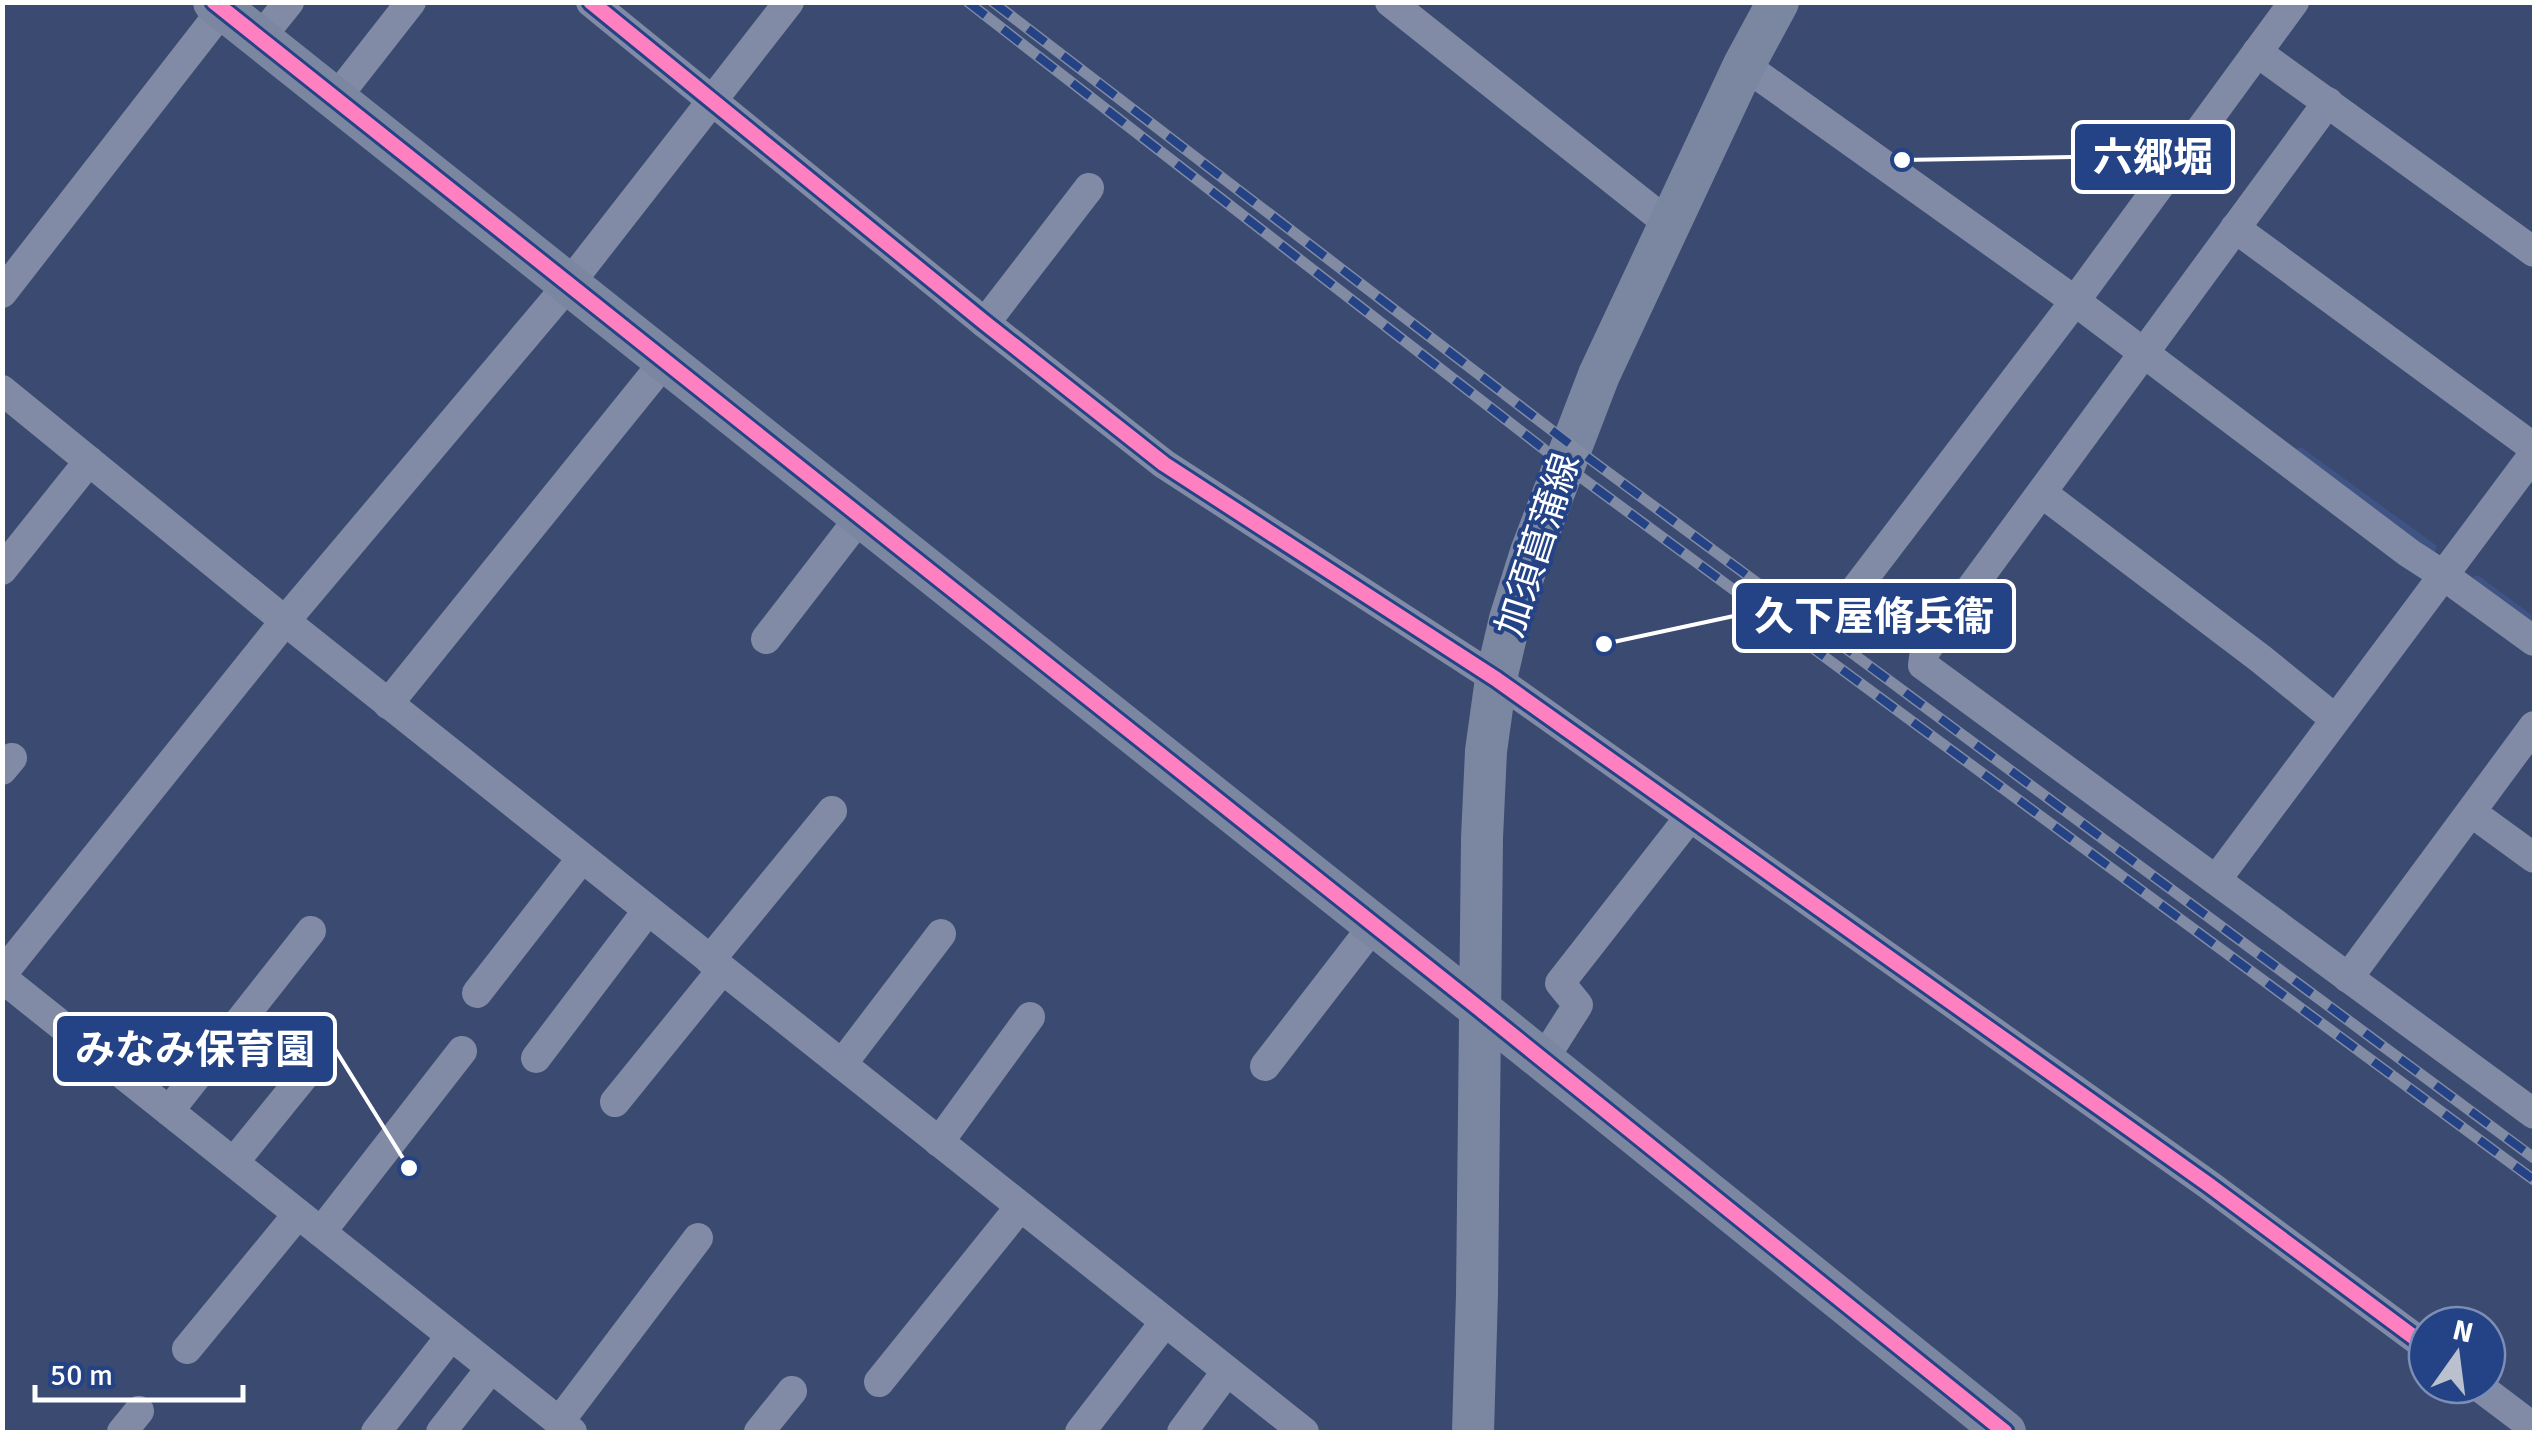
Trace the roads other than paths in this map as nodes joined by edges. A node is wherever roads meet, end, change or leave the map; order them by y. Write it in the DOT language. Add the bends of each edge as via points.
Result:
graph roads {
  1 [pos="289,2"];
  2 [pos="410,2"];
  3 [pos="590,2"];
  4 [pos="789,2"];
  5 [pos="1390,2"];
  6 [pos="1778,2"];
  7 [pos="2294,2"];
  8 [pos="219,6"];
  9 [pos="260,38"];
  10 [pos="2257,52"];
  11 [pos="1744,65"];
  12 [pos="335,99"];
  13 [pos="710,101"];
  14 [pos="2328,102"];
  15 [pos="1089,188"];
  16 [pos="1669,224"];
  17 [pos="2235,228"];
  18 [pos="2534,252"];
  19 [pos="569,284"];
  20 [pos="2,293"];
  21 [pos="2074,301"];
  22 [pos="985,322"];
  23 [pos="2142,353"];
  24 [pos="665,360"];
  25 [pos="2,390"];
  26 [pos="2534,451"];
  27 [pos="89,461"];
  28 [pos="2042,493"];
  29 [pos="861,516"];
  30 [pos="2,570"];
  31 [pos="2443,575"];
  32 [pos="1845,604"];
  33 [pos="285,621"];
  34 [pos="766,639"];
  35 [pos="2534,641"];
  36 [pos="1496,679"];
  37 [pos="388,704"];
  38 [pos="2335,719"];
  39 [pos="2534,726"];
  40 [pos="832,811"];
  41 [pos="2470,812"];
  42 [pos="1690,818"];
  43 [pos="582,858"];
  44 [pos="2534,858"];
  45 [pos="2216,880"];
  46 [pos="648,910"];
  47 [pos="1374,925"];
  48 [pos="311,931"];
  49 [pos="941,934"];
  50 [pos="716,965"];
  51 [pos="2,976"];
  52 [pos="2348,978"];
  53 [pos="477,993"];
  54 [pos="1480,1010"];
  55 [pos="1030,1017"];
  56 [pos="462,1051"];
  57 [pos="320,1056"];
  58 [pos="536,1058"];
  59 [pos="1543,1060"];
  60 [pos="842,1064"];
  61 [pos="1265,1066"];
  62 [pos="615,1102"];
  63 [pos="169,1110"];
  64 [pos="2534,1114"];
  65 [pos="939,1142"];
  66 [pos="234,1162"];
  67 [pos="1020,1207"];
  68 [pos="310,1223"];
  69 [pos="698,1238"];
  70 [pos="1165,1322"];
  71 [pos="2407,1332"];
  72 [pos="451,1336"];
  73 [pos="187,1349"];
  74 [pos="491,1368"];
  75 [pos="1227,1372"];
  76 [pos="879,1382"];
  77 [pos="792,1391"];
  78 [pos="2504,1405"];
  79 [pos="566,1427"];
  80 [pos="2534,1428"];
  81 [pos="1294,1429"];
  82 [pos="376,1432"];
  83 [pos="441,1432"];
  84 [pos="760,1432"];
  85 [pos="1080,1432"];
  86 [pos="1182,1432"];
  87 [pos="1472,1432"];
  88 [pos="2005,1432"];
  1 -- 9 [label="street"];
  2 -- 12 [label="street"];
  3 -- 13 [label="street"];
  4 -- 13 [label="street"];
  5 -- 16 [label="street"];
  6 -- 11 [label="street, 加須菖蒲線"];
  7 -- 10 [label="street"];
  8 -- 9 [label="street"];
  8 -- 20 [label="street"];
  9 -- 12 [label="street"];
  10 -- 14 [label="street"];
  10 -- 21 [label="street"];
  11 -- 16 [label="street, 加須菖蒲線"];
  11 -- 21 [label="street"];
  12 -- 19 [label="street"];
  13 -- 19 [label="street"];
  13 -- 22 [label="street"];
  14 -- 17 [label="street"];
  14 -- 18 [label="street"];
  15 -- 22 [label="street"];
  16 -- 36 [label="street, 加須菖蒲線" via="1563,464"];
  17 -- 23 [label="street"];
  17 -- 26 [label="street"];
  19 -- 24 [label="street"];
  19 -- 33 [label="street"];
  21 -- 23 [label="street"];
  21 -- 32 [label="street"];
  22 -- 36 [label="street" via="1164,464"];
  23 -- 28 [label="street"];
  23 -- 31 [label="street"];
  24 -- 29 [label="street"];
  24 -- 37 [label="street"];
  25 -- 27 [label="street"];
  26 -- 31 [label="street"];
  27 -- 30 [label="street"];
  27 -- 33 [label="street"];
  28 -- 38 [label="street"];
  28 -- 45 [label="street" via="1925,651 1923,665"];
  29 -- 34 [label="street"];
  29 -- 47 [label="street"];
  31 -- 35 [label="street"];
  31 -- 38 [label="street"];
  33 -- 37 [label="street"];
  33 -- 51 [label="street"];
  36 -- 42 [label="street"];
  36 -- 54 [label="street, 加須菖蒲線" via="1486,751"];
  37 -- 43 [label="street"];
  38 -- 45 [label="street"];
  39 -- 41 [label="street"];
  40 -- 50 [label="street"];
  41 -- 44 [label="street"];
  41 -- 52 [label="street"];
  42 -- 59 [label="street" via="1560,983 1578,1004"];
  42 -- 71 [label="street"];
  43 -- 46 [label="street"];
  43 -- 53 [label="street"];
  45 -- 52 [label="street"];
  46 -- 50 [label="street"];
  46 -- 58 [label="street"];
  47 -- 54 [label="street"];
  47 -- 61 [label="street"];
  48 -- 63 [label="street"];
  49 -- 60 [label="street"];
  50 -- 60 [label="street"];
  50 -- 62 [label="street"];
  51 -- 63 [label="street"];
  52 -- 64 [label="street"];
  54 -- 59 [label="street"];
  54 -- 87 [label="street, 加須菖蒲線"];
  55 -- 65 [label="street"];
  56 -- 68 [label="street"];
  57 -- 66 [label="street"];
  59 -- 88 [label="street"];
  60 -- 65 [label="street"];
  63 -- 66 [label="street"];
  65 -- 67 [label="street"];
  66 -- 68 [label="street"];
  67 -- 70 [label="street"];
  67 -- 76 [label="street"];
  68 -- 72 [label="street"];
  68 -- 73 [label="street"];
  69 -- 79 [label="street"];
  70 -- 75 [label="street"];
  70 -- 85 [label="street"];
  72 -- 74 [label="street"];
  72 -- 82 [label="street"];
  74 -- 79 [label="street"];
  74 -- 83 [label="street"];
  75 -- 81 [label="street"];
  75 -- 86 [label="street"];
  77 -- 84 [label="street"];
  78 -- 80 [label="street"];
}
